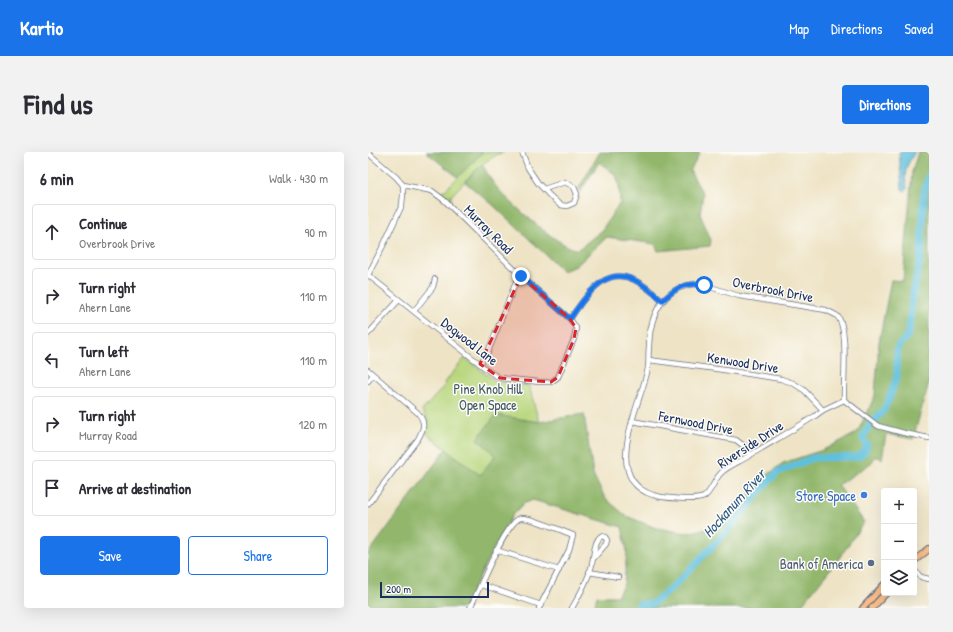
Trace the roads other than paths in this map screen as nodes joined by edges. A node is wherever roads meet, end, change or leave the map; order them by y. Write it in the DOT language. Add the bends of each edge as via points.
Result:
graph roads {
  1 [pos="522,152"];
  2 [pos="368,153"];
  3 [pos="403,185"];
  4 [pos="544,189"];
  5 [pos="368,275"];
  6 [pos="521,276"];
  7 [pos="435,280"];
  8 [pos="399,300"];
  9 [pos="662,301"];
  10 [pos="414,311"];
  11 [pos="570,319"];
  12 [pos="368,334"];
  13 [pos="649,360"];
  14 [pos="480,364"];
  15 [pos="368,370"];
  16 [pos="373,374"];
  17 [pos="368,381"];
  18 [pos="844,400"];
  19 [pos="823,410"];
  20 [pos="632,421"];
  21 [pos="929,438"];
  22 [pos="750,455"];
  23 [pos="368,504"];
  24 [pos="929,549"];
  25 [pos="496,550"];
  26 [pos="593,559"];
  27 [pos="915,560"];
  28 [pos="559,570"];
  29 [pos="589,572"];
  30 [pos="917,573"];
  31 [pos="618,577"];
  32 [pos="929,580"];
  33 [pos="482,585"];
  34 [pos="881,588"];
  35 [pos="883,596"];
  36 [pos="540,607"];
  37 [pos="470,608"];
  38 [pos="572,608"];
  39 [pos="863,608"];
  40 [pos="872,608"];
  1 -- 4 [label="street" via="528,168"];
  2 -- 3 [label="street"];
  3 -- 5 [label="street" via="402,205"];
  3 -- 6 [label="street, Murray Road" via="432,191 444,200"];
  4 -- 4 [label="street" via="560,205 568,206 574,203 577,194 574,187 565,182"];
  5 -- 8 [label="street, Dogwood Lane"];
  6 -- 11 [label="street, Murray Road"];
  6 -- 14 [label="street" via="516,282 488,352"];
  7 -- 10 [label="street" via="433,287"];
  8 -- 10 [label="street, Dogwood Lane"];
  8 -- 12 [label="street"];
  9 -- 11 [label="street" via="633,279 610,277 592,291"];
  9 -- 13 [label="street, Overbrook Drive" via="651,326"];
  9 -- 18 [label="street, Overbrook Drive" via="681,286 694,284 739,296 826,310 837,316 844,333"];
  10 -- 14 [label="street, Dogwood Lane"];
  11 -- 14 [label="street, Dogwood Lane" via="576,328 574,339 558,377 552,382 500,378"];
  13 -- 19 [label="street, Kenwood Drive" via="781,379 804,390"];
  13 -- 20 [label="street, Riverside Drive"];
  15 -- 16 [label="street"];
  16 -- 17 [label="street"];
  16 -- 23 [label="street" via="418,413 423,425 418,439"];
  18 -- 19 [label="street, Riverside Drive"];
  18 -- 21 [label="street" via="865,418 884,429"];
  19 -- 22 [label="street, Riverside Drive"];
  20 -- 22 [label="street, Fernwood Drive" via="736,440"];
  20 -- 22 [label="street, Riverside Drive" via="626,461 629,473 643,492 654,496 702,498 721,473"];
  24 -- 27 [label="main road"];
  25 -- 28 [label="street"];
  25 -- 28 [label="street" via="515,520 529,519 573,535"];
  25 -- 33 [label="street"];
  26 -- 26 [label="street" via="598,538 605,537 606,544"];
  26 -- 29 [label="street"];
  28 -- 36 [label="street"];
  29 -- 31 [label="street"];
  29 -- 38 [label="street"];
  30 -- 32 [label="street"];
  33 -- 36 [label="street"];
  33 -- 37 [label="street"];
  34 -- 39 [label="main road"];
  35 -- 40 [label="main road"];
}
